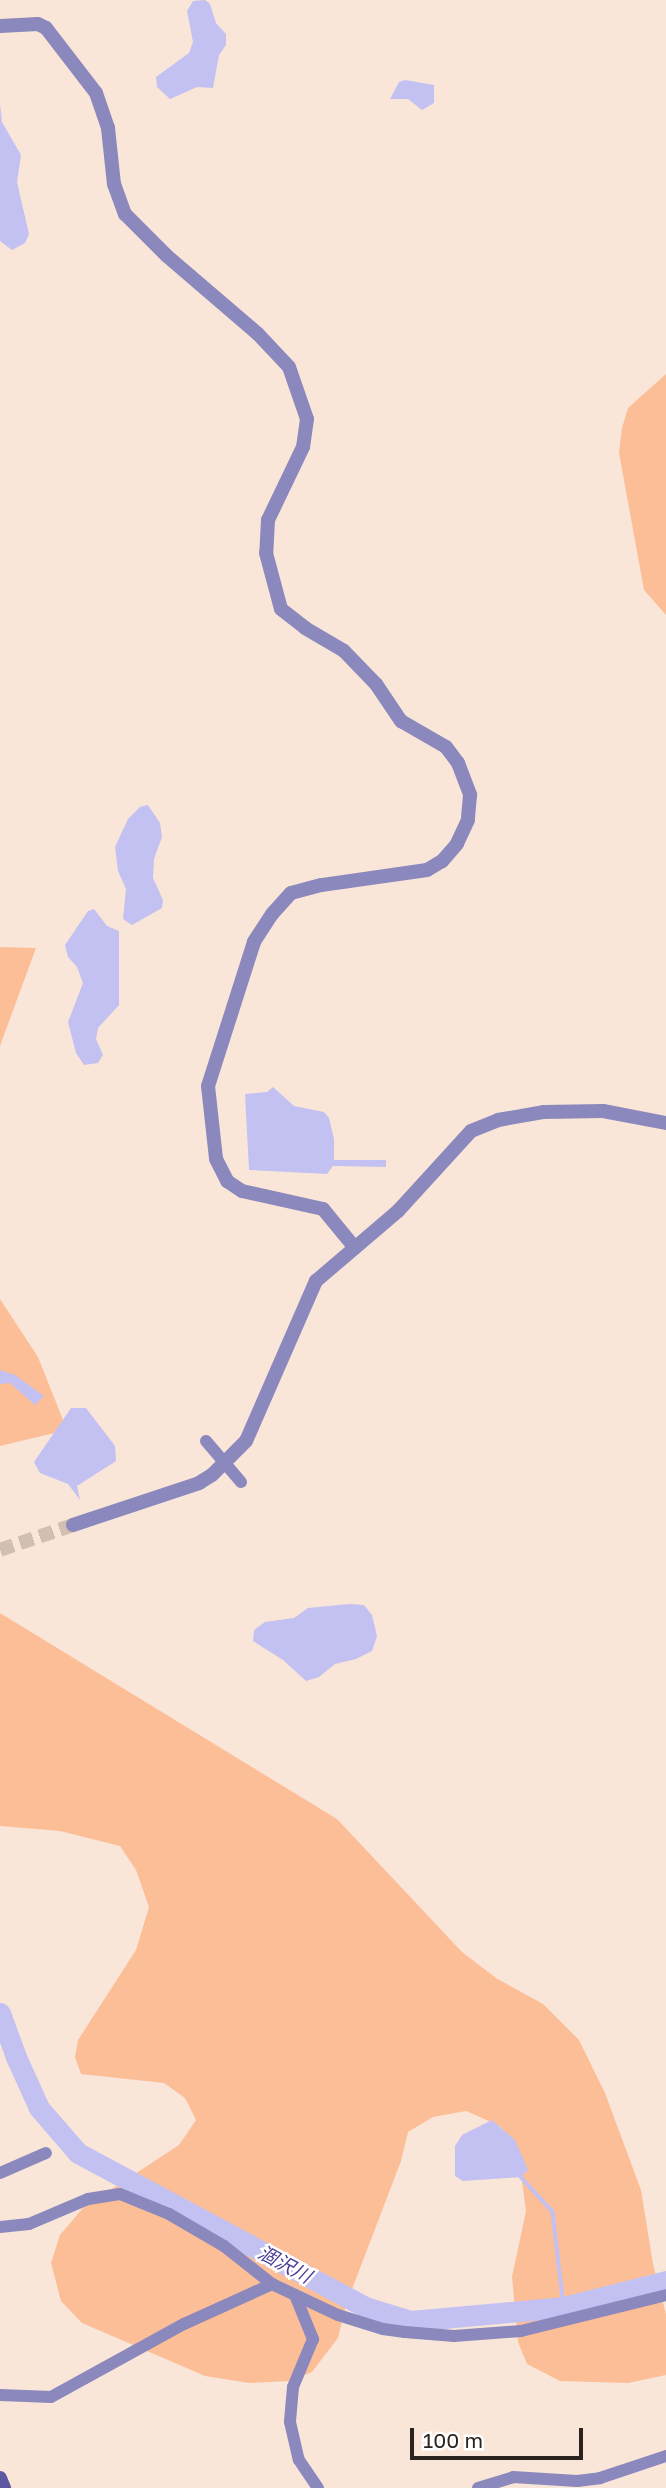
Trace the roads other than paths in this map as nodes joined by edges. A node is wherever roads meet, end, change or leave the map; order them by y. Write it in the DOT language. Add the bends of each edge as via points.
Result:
graph roads {
  1 [pos="0,26"];
  2 [pos="666,1123"];
  3 [pos="355,1248"];
  4 [pos="206,1441"];
  5 [pos="241,1482"];
  6 [pos="72,1525"];
  7 [pos="46,2153"];
  8 [pos="0,2173"];
  9 [pos="0,2227"];
  10 [pos="272,2284"];
  11 [pos="295,2295"];
  12 [pos="666,2295"];
  13 [pos="0,2395"];
  14 [pos="666,2456"];
  15 [pos="0,2478"];
  16 [pos="4,2488"];
  17 [pos="318,2488"];
  18 [pos="478,2488"];
  1 -- 3 [label="street" via="38,24 46,28 96,93 108,128 114,184 125,214 289,367 307,419 303,447 268,520 266,553 281,609 344,651 376,684 401,721 446,747 458,763 470,795 468,820 457,844 442,861 427,870 291,893 272,914 254,942 208,1086 216,1158 227,1181 242,1191 323,1209"];
  2 -- 3 [label="street" via="603,1111 544,1112 498,1120 471,1131 398,1211"];
  3 -- 6 [label="street" via="316,1281 246,1441 212,1475"];
  4 -- 5 [label="street, bridge"];
  7 -- 8 [label="street"];
  9 -- 10 [label="street" via="29,2224 88,2199 120,2194 169,2214 224,2246"];
  10 -- 11 [label="street"];
  10 -- 13 [label="street" via="184,2325 51,2397"];
  11 -- 12 [label="street" via="383,2329 454,2336 521,2331"];
  11 -- 17 [label="street" via="313,2339 293,2387 290,2422 299,2460"];
  14 -- 18 [label="street" via="600,2478 513,2477"];
  15 -- 16 [label="main road"];
}
